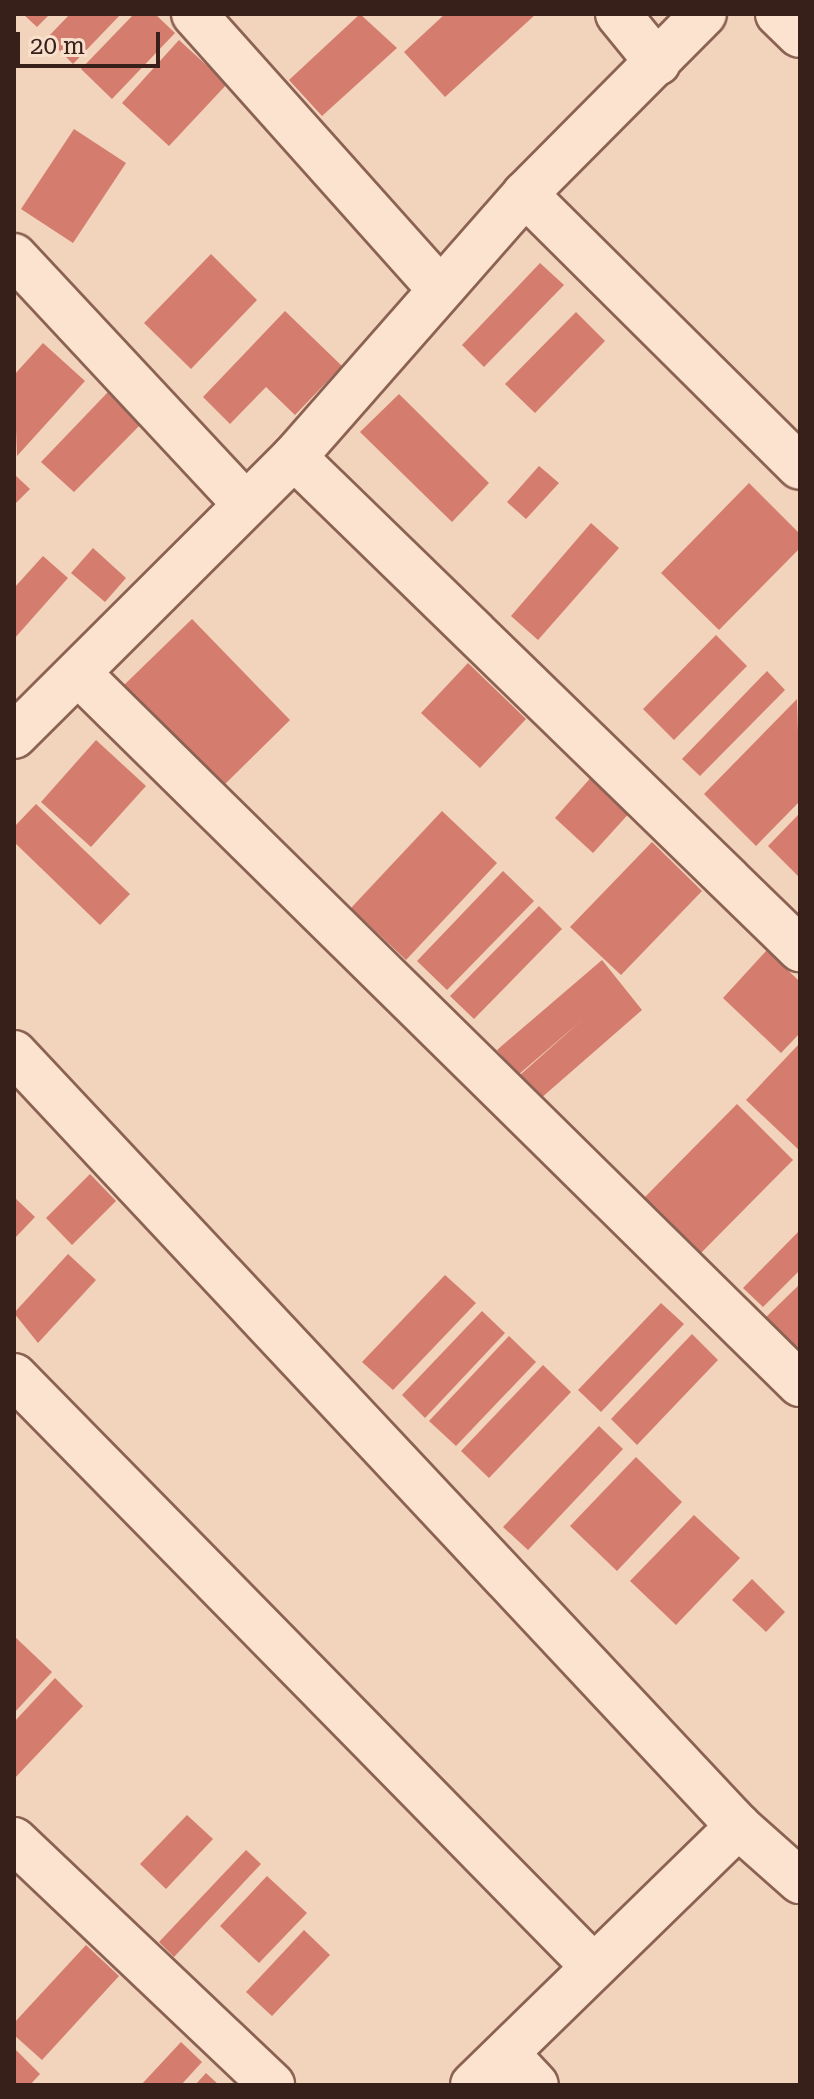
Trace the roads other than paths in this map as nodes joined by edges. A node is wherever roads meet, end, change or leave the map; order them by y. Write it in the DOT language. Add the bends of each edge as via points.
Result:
graph roads {
  1 [pos="194,14"];
  2 [pos="618,14"];
  3 [pos="704,14"];
  4 [pos="778,14"];
  5 [pos="800,35"];
  6 [pos="658,63"];
  7 [pos="525,194"];
  8 [pos="14,256"];
  9 [pos="439,288"];
  10 [pos="294,457"];
  11 [pos="800,467"];
  12 [pos="244,503"];
  13 [pos="79,674"];
  14 [pos="20,718"];
  15 [pos="800,949"];
  16 [pos="14,1053"];
  17 [pos="14,1376"];
  18 [pos="800,1384"];
  19 [pos="738,1826"];
  20 [pos="14,1840"];
  21 [pos="800,1881"];
  22 [pos="593,1966"];
  23 [pos="521,2070"];
  24 [pos="272,2085"];
  25 [pos="473,2085"];
  1 -- 9 [label="street"];
  2 -- 6 [label="street"];
  3 -- 6 [label="street"];
  4 -- 5 [label="street"];
  6 -- 7 [label="street"];
  7 -- 9 [label="street"];
  7 -- 11 [label="street"];
  8 -- 12 [label="street"];
  9 -- 10 [label="street"];
  10 -- 12 [label="street"];
  10 -- 15 [label="street"];
  12 -- 13 [label="street"];
  13 -- 14 [label="street"];
  13 -- 18 [label="street"];
  16 -- 19 [label="street"];
  17 -- 22 [label="street"];
  19 -- 21 [label="street"];
  19 -- 22 [label="street"];
  20 -- 24 [label="street"];
  22 -- 23 [label="street"];
  23 -- 25 [label="street"];
}
